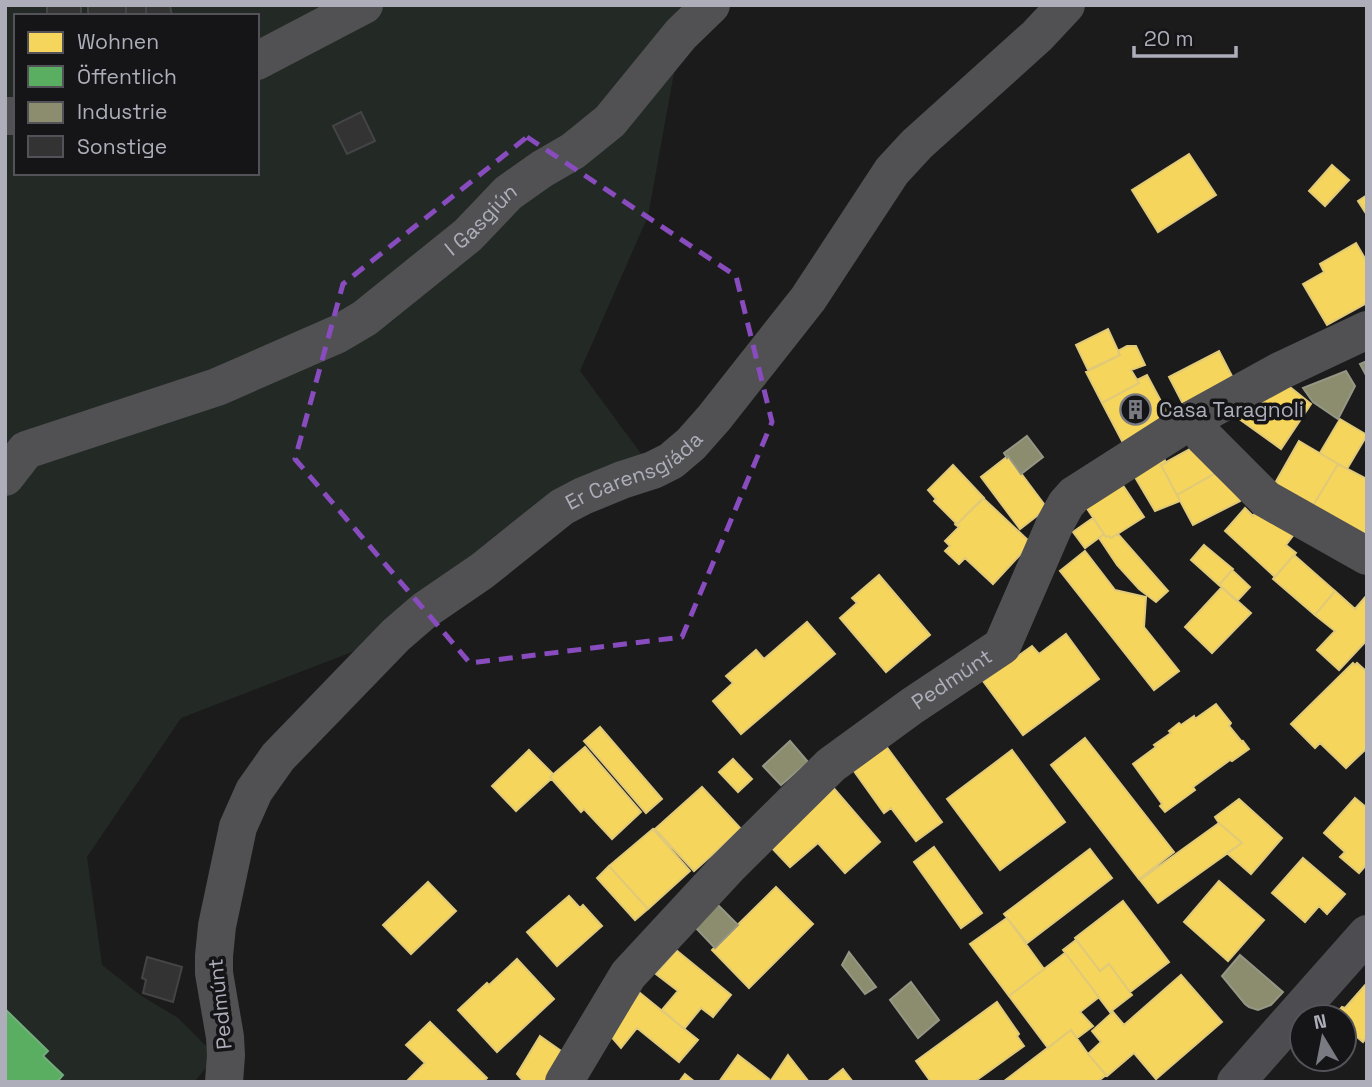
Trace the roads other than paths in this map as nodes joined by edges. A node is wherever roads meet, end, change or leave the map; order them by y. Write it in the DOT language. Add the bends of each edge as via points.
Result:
graph roads {
  1 [pos="364,5"];
  2 [pos="711,5"];
  3 [pos="1066,5"];
  4 [pos="259,60"];
  5 [pos="1367,330"];
  6 [pos="1193,419"];
  7 [pos="5,477"];
  8 [pos="1367,556"];
  9 [pos="217,926"];
  10 [pos="1367,934"];
  11 [pos="224,1082"];
  12 [pos="564,1082"];
  13 [pos="1236,1082"];
  1 -- 4 [label="street"];
  2 -- 7 [label="street, I Gasgiún" via="681,34 610,121 508,193 468,235 365,318 217,387 26,450"];
  3 -- 9 [label="street, Er Carensgiáda" via="892,171 808,299 691,444 671,461 562,507 425,610 278,757 254,791 238,827"];
  5 -- 6 [label="street, Pedmúnt"];
  6 -- 8 [label="street" via="1204,437 1266,499"];
  6 -- 12 [label="street, Pedmúnt" via="1074,495 1050,535 1002,646 831,765 728,867 628,975"];
  9 -- 11 [label="street, Pedmúnt" via="214,972 225,1037"];
  10 -- 13 [label="main road"];
}
